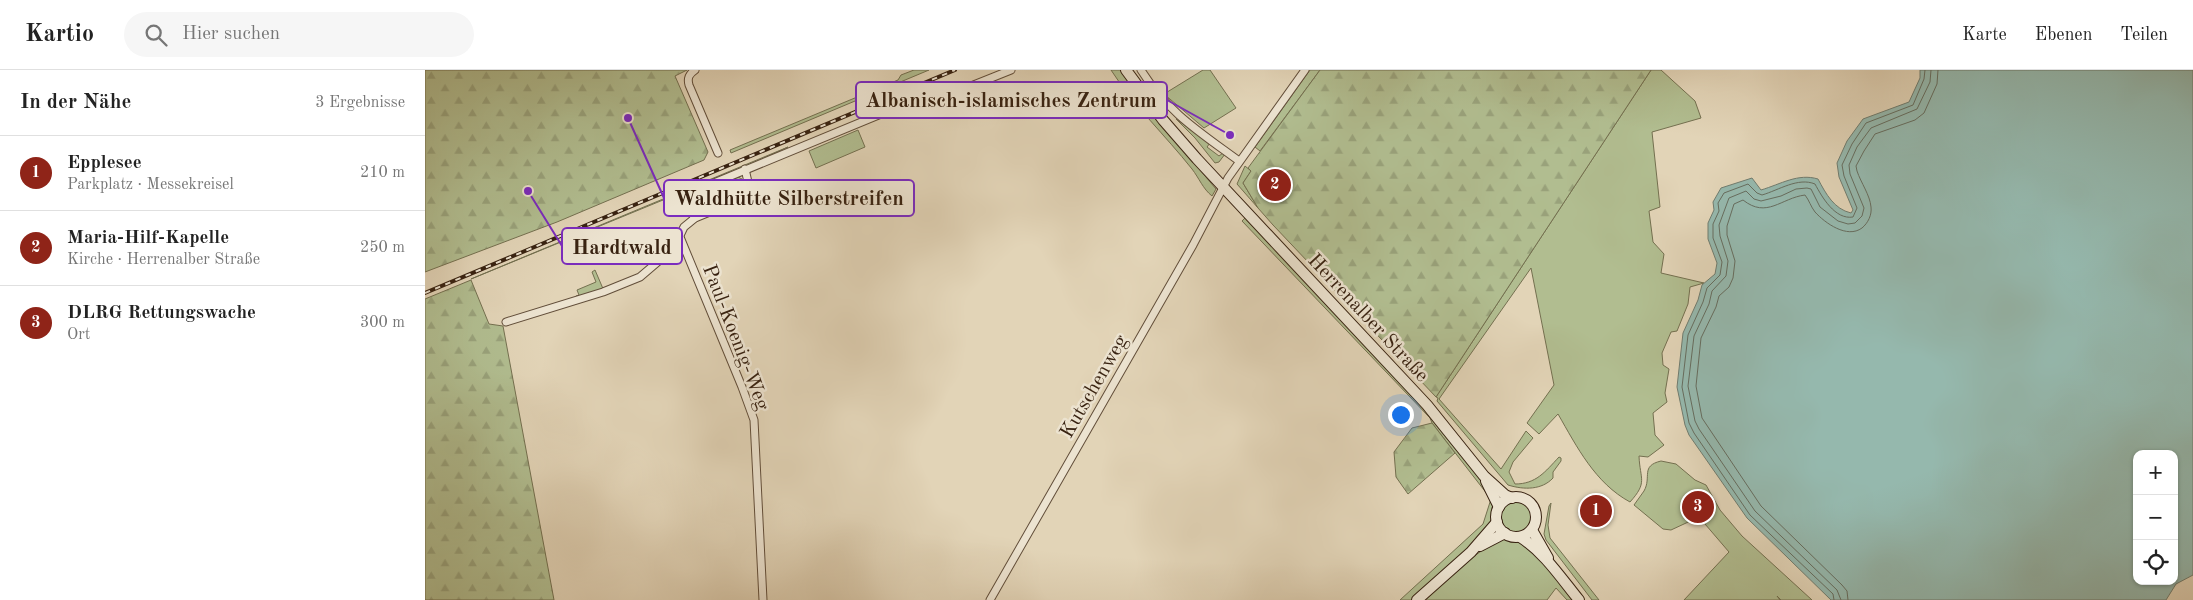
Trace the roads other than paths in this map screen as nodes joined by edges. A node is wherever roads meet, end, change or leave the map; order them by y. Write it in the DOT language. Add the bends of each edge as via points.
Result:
graph roads {
  1 [pos="695,70"];
  2 [pos="1011,70"];
  3 [pos="1126,70"];
  4 [pos="1141,70"];
  5 [pos="1305,70"];
  6 [pos="718,153"];
  7 [pos="1239,161"];
  8 [pos="745,170"];
  9 [pos="1225,182"];
  10 [pos="695,218"];
  11 [pos="680,237"];
  12 [pos="506,322"];
  13 [pos="1484,476"];
  14 [pos="1511,498"];
  15 [pos="1499,507"];
  16 [pos="1497,522"];
  17 [pos="1532,530"];
  18 [pos="1505,533"];
  19 [pos="1520,537"];
  20 [pos="1471,552"];
  21 [pos="1551,565"];
  22 [pos="763,600"];
  23 [pos="990,600"];
  24 [pos="1417,600"];
  25 [pos="1579,600"];
  1 -- 6 [label="street" via="690,74 689,85"];
  2 -- 8 [label="street" via="941,98 910,102"];
  3 -- 9 [label="main road, Herrenalber Straße" via="1163,120"];
  4 -- 7 [label="street" via="1170,109"];
  5 -- 7 [label="street, Kutschenweg"];
  7 -- 9 [label="street, Kutschenweg"];
  8 -- 10 [label="street" via="697,190 692,195 689,210"];
  8 -- 10 [label="street" via="751,195"];
  9 -- 13 [label="main road, Herrenalber Straße" via="1427,405"];
  9 -- 23 [label="street, Kutschenweg" via="1193,245"];
  10 -- 11 [label="street" via="684,227"];
  11 -- 12 [label="street" via="674,248 640,277"];
  11 -- 22 [label="street, Paul-Koenig-Weg" via="754,420"];
  13 -- 14 [label="main road, Herrenalber Straße"];
  13 -- 15 [label="main road, Herrenalber Straße"];
  14 -- 15 [label="main road"];
  14 -- 17 [label="main road" via="1525,499 1533,506 1536,521"];
  15 -- 16 [label="main road"];
  16 -- 18 [label="main road"];
  16 -- 20 [label="main road"];
  17 -- 19 [label="main road"];
  17 -- 21 [label="main road"];
  18 -- 19 [label="main road"];
  18 -- 20 [label="main road"];
  19 -- 21 [label="main road"];
  20 -- 24 [label="main road"];
  21 -- 25 [label="main road"];
}
